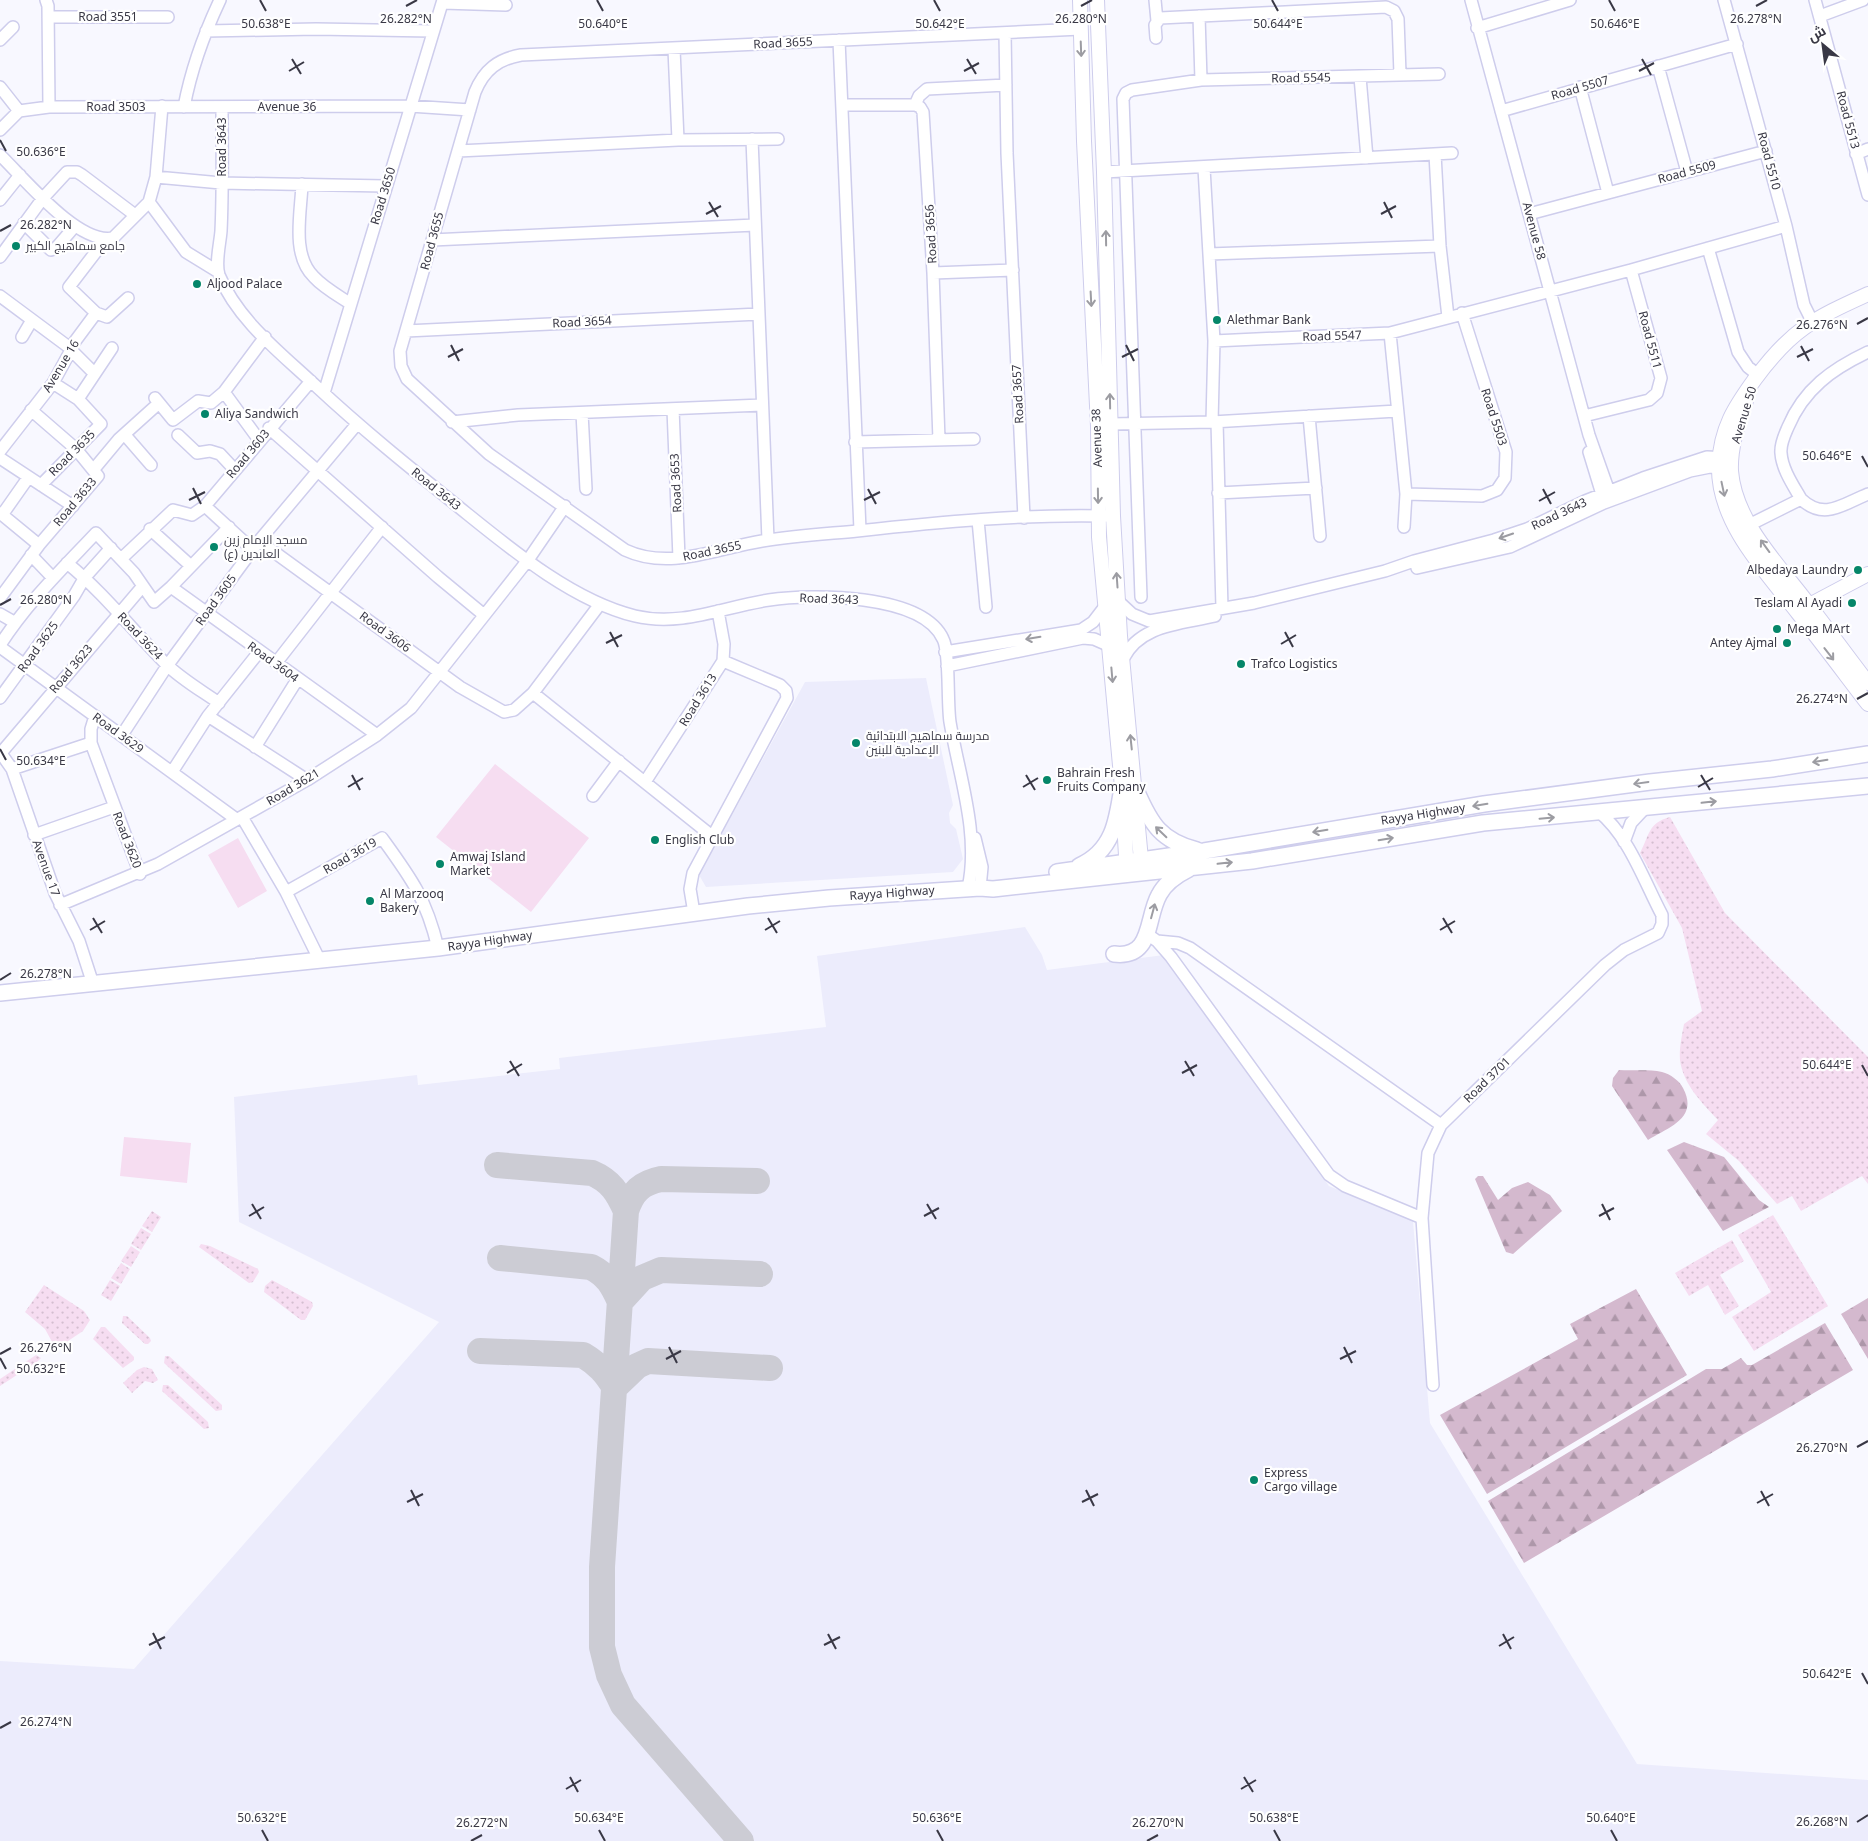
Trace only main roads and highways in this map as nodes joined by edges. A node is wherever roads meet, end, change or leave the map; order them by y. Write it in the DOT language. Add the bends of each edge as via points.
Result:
graph roads {
  1 [pos="1866,752"];
  2 [pos="1868,786"];
  3 [pos="1204,851"];
  4 [pos="1142,867"];
  5 [pos="1195,867"];
  6 [pos="1127,868"];
  7 [pos="1067,871"];
  8 [pos="974,888"];
  9 [pos="1114,954"];
  10 [pos="0,993"];
  1 -- 3 [label="main road, Rayya Highway, one-way" via="1772,768 1484,804"];
  5 -- 2 [label="main road, Rayya Highway, one-way" via="1483,823"];
  3 -- 4 [label="main road, Rayya Highway"];
  3 -- 7 [label="main road, one-way" via="1179,845 1162,834 1129,790 1106,845 1089,862"];
  4 -- 5 [label="main road, Rayya Highway"];
  4 -- 6 [label="main road, Rayya Highway"];
  9 -- 5 [label="main road, one-way" via="1132,952 1152,938 1161,891 1179,875"];
  6 -- 7 [label="main road, Rayya Highway"];
  6 -- 8 [label="main road, Rayya Highway" via="993,889"];
  7 -- 8 [label="main road, Rayya Highway" via="993,881"];
  8 -- 10 [label="main road, Rayya Highway" via="829,898 438,948"];
}
